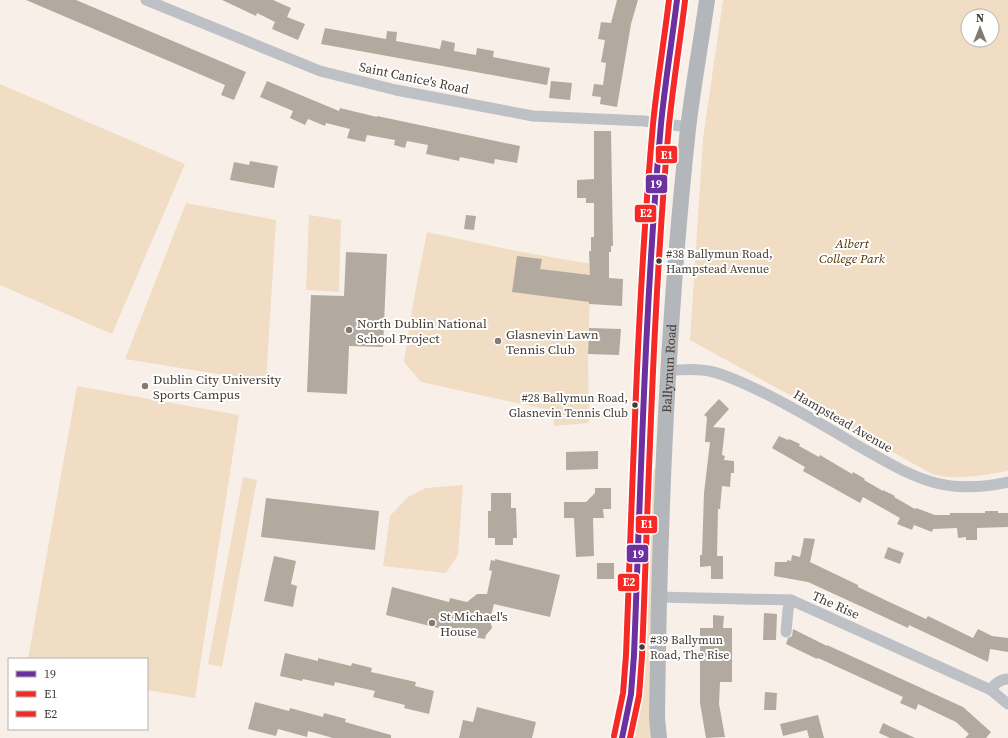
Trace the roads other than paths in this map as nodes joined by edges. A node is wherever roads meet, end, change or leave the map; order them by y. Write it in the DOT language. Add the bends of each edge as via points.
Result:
graph roads {
  1 [pos="146,0"];
  2 [pos="677,0"];
  3 [pos="707,0"];
  4 [pos="661,123"];
  5 [pos="688,127"];
  6 [pos="645,370"];
  7 [pos="668,371"];
  8 [pos="1008,482"];
  9 [pos="658,598"];
  10 [pos="790,600"];
  11 [pos="786,632"];
  12 [pos="1008,679"];
  13 [pos="991,690"];
  14 [pos="1008,704"];
  15 [pos="622,738"];
  16 [pos="659,738"];
  1 -- 4 [label="street, Saint Canice's Road" via="320,71 396,90 533,116"];
  2 -- 4 [label="main road, Ballymun Road"];
  3 -- 5 [label="main road, Ballymun Road"];
  4 -- 5 [label="street, Saint Canice's Road"];
  4 -- 6 [label="main road, Ballymun Road"];
  5 -- 7 [label="main road, Ballymun Road"];
  6 -- 7 [label="main road"];
  6 -- 15 [label="main road, Ballymun Road" via="634,655 631,694"];
  7 -- 8 [label="street, Hampstead Avenue" via="706,370 732,378 770,396 901,470 936,483 974,486"];
  7 -- 9 [label="main road, Ballymun Road"];
  9 -- 10 [label="street, The Rise"];
  9 -- 16 [label="main road, Ballymun Road"];
  10 -- 11 [label="street"];
  10 -- 13 [label="street, The Rise"];
  12 -- 13 [label="street" via="994,685"];
  13 -- 14 [label="street, The Rise"];
}
